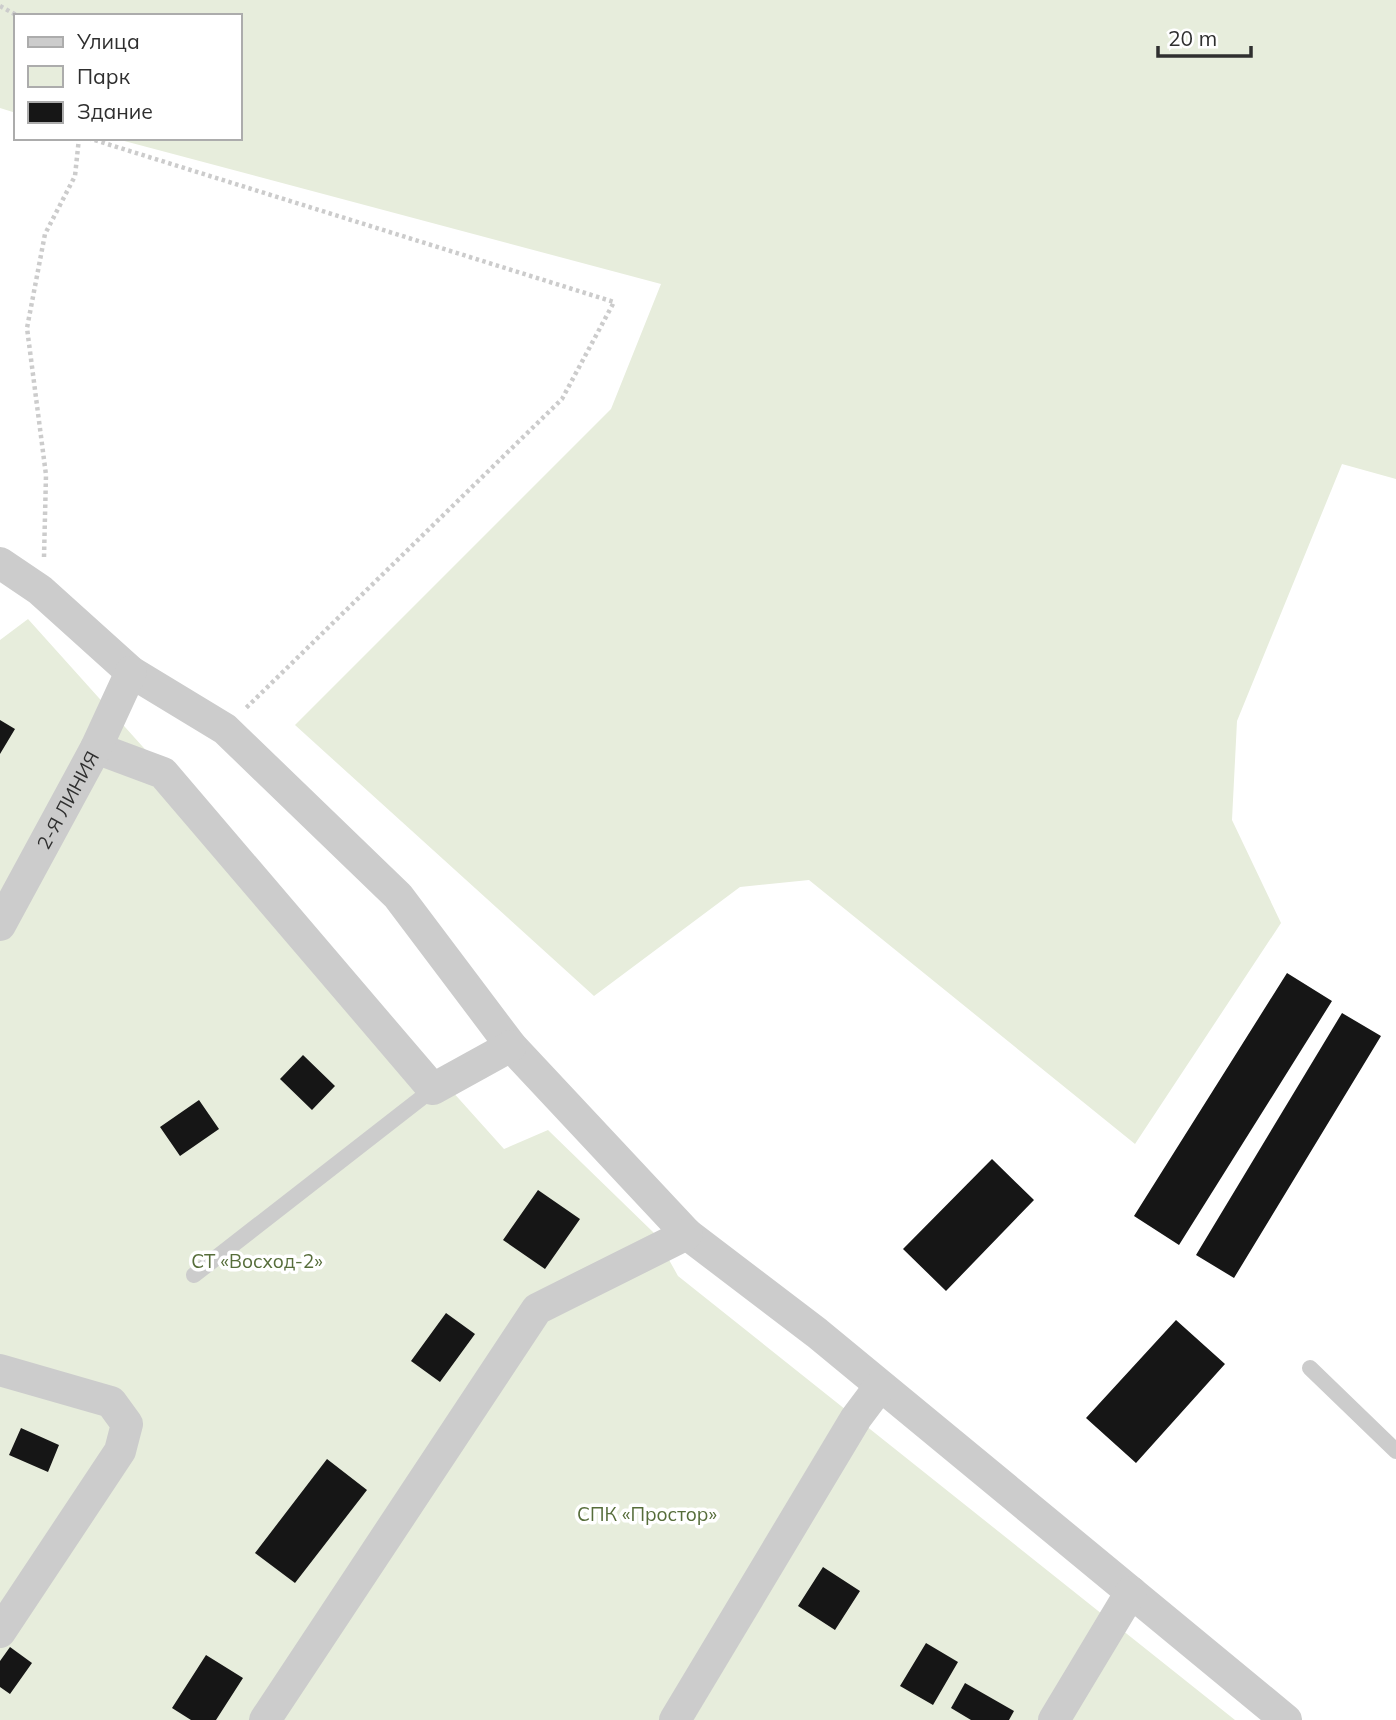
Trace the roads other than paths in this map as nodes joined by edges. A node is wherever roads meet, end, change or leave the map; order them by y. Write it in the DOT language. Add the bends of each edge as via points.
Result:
graph roads {
  1 [pos="0,563"];
  2 [pos="131,672"];
  3 [pos="96,748"];
  4 [pos="0,925"];
  5 [pos="511,1046"];
  6 [pos="433,1089"];
  7 [pos="687,1234"];
  8 [pos="194,1275"];
  9 [pos="1310,1368"];
  10 [pos="0,1370"];
  11 [pos="880,1386"];
  12 [pos="1396,1451"];
  13 [pos="1131,1592"];
  14 [pos="0,1632"];
  15 [pos="265,1720"];
  16 [pos="674,1720"];
  17 [pos="1054,1720"];
  18 [pos="1286,1720"];
  1 -- 2 [label="street" via="40,590"];
  2 -- 3 [label="street, 2-Я ЛИНИЯ"];
  2 -- 5 [label="street" via="225,729 398,896"];
  3 -- 4 [label="street, 2-Я ЛИНИЯ"];
  3 -- 6 [label="street" via="163,774"];
  5 -- 6 [label="street"];
  5 -- 7 [label="street"];
  6 -- 8 [label="lane"];
  7 -- 11 [label="street"];
  7 -- 15 [label="street" via="537,1309"];
  9 -- 12 [label="lane"];
  10 -- 14 [label="street" via="111,1402 127,1424 120,1451"];
  11 -- 13 [label="street"];
  11 -- 16 [label="street" via="856,1418"];
  13 -- 17 [label="street"];
  13 -- 18 [label="street"];
}
